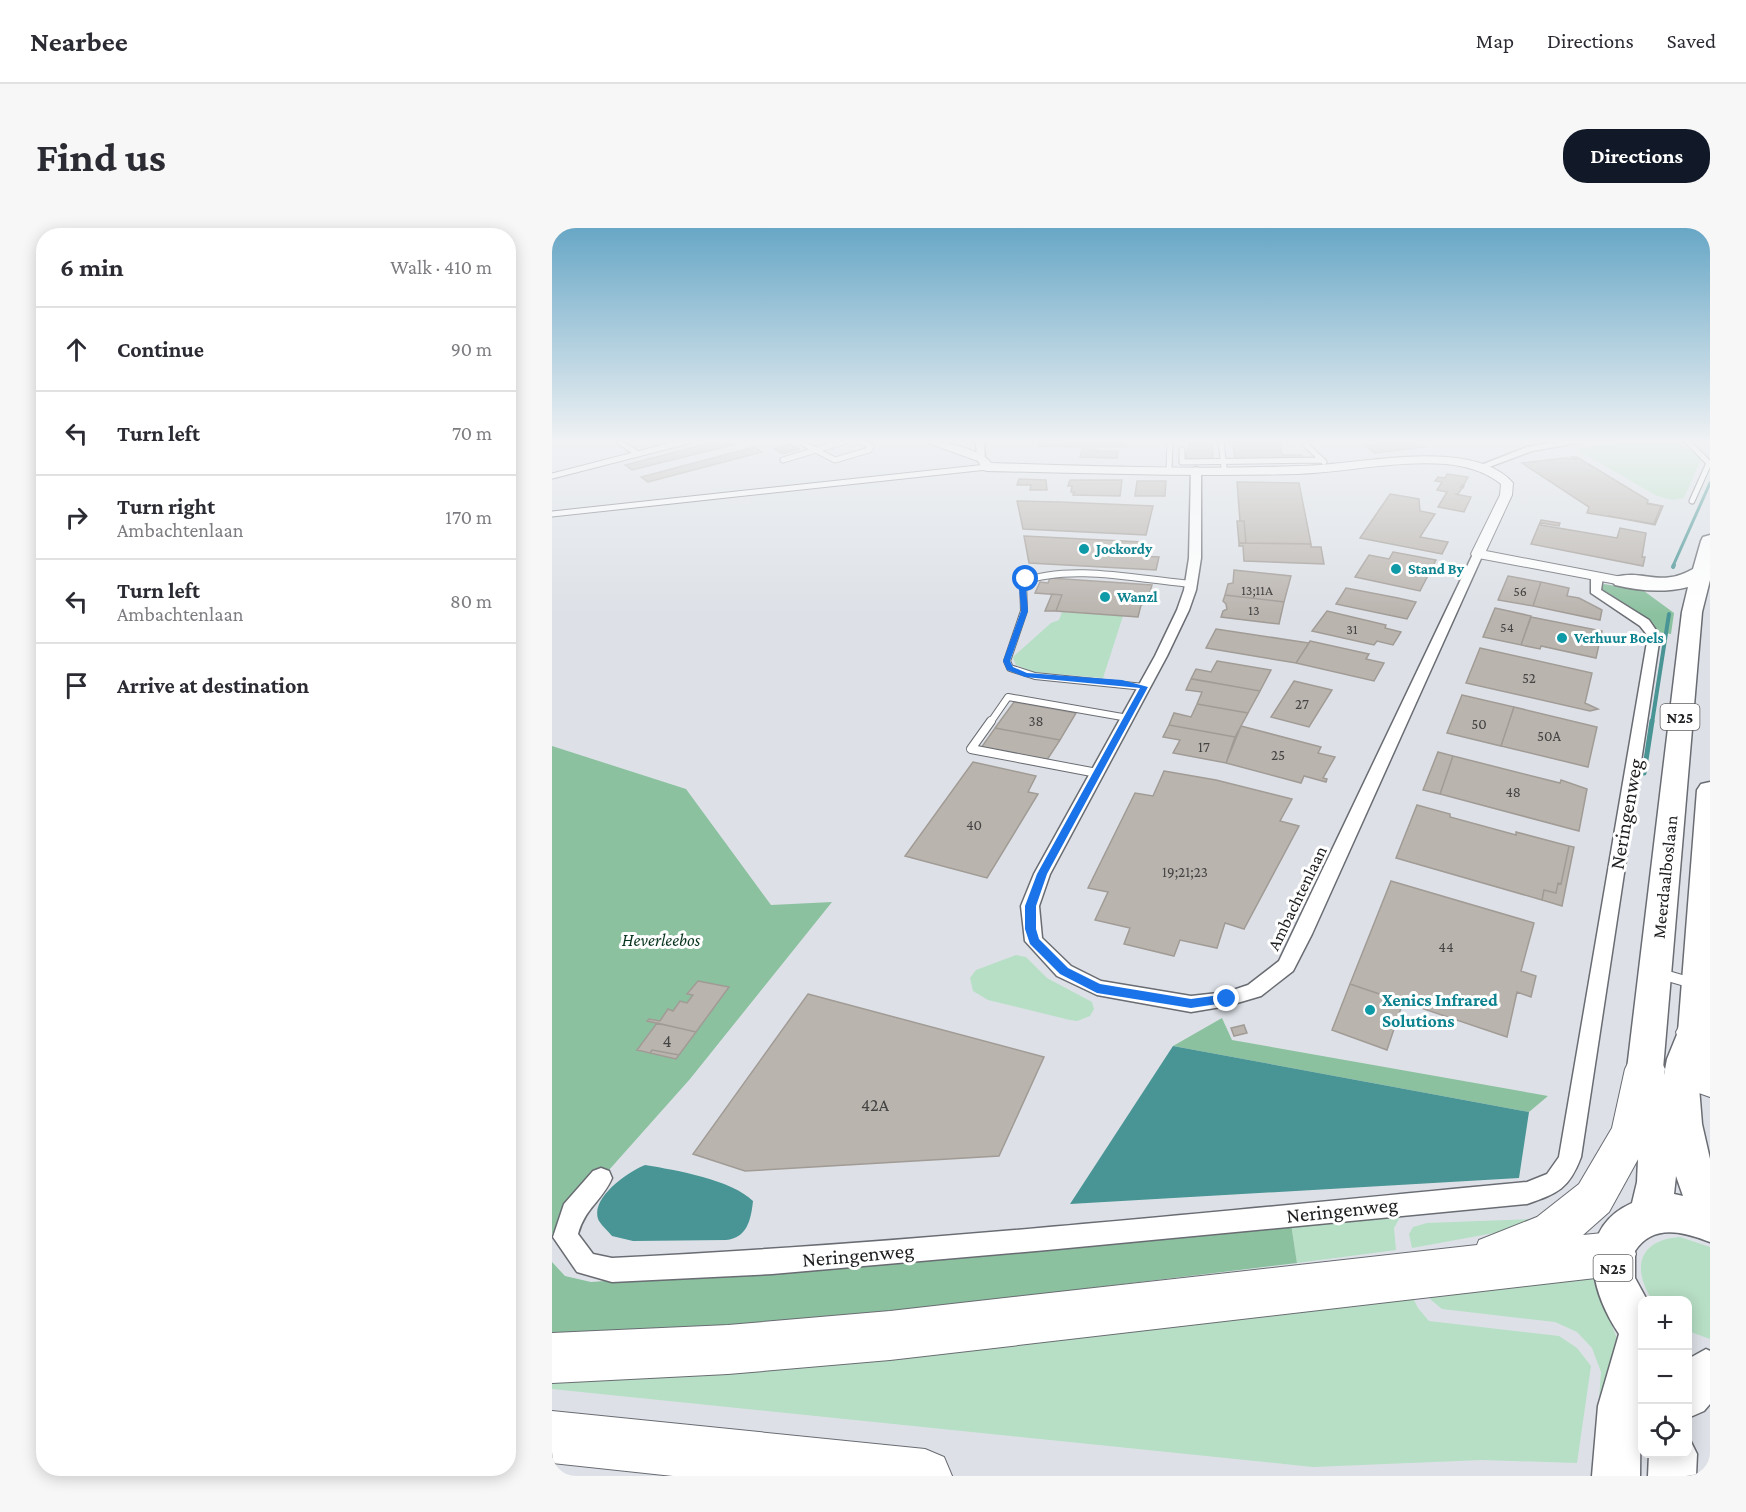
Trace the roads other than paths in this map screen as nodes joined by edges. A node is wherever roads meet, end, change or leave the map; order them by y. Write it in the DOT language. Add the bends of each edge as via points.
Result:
graph roads {
  1 [pos="677,499"];
  2 [pos="1196,499"];
  3 [pos="1503,499"];
  4 [pos="552,514"];
  5 [pos="1710,541"];
  6 [pos="1478,554"];
  7 [pos="1597,577"];
  8 [pos="1622,581"];
  9 [pos="1191,584"];
  10 [pos="1700,594"];
  11 [pos="1144,687"];
  12 [pos="1128,718"];
  13 [pos="1097,773"];
  14 [pos="1710,790"];
  15 [pos="1655,972"];
  16 [pos="1698,984"];
  17 [pos="1695,1032"];
  18 [pos="1645,1069"];
  19 [pos="1710,1080"];
  20 [pos="601,1178"];
  21 [pos="1710,1214"];
  22 [pos="1649,1215"];
  23 [pos="1710,1222"];
  24 [pos="1613,1254"];
  25 [pos="1465,1268"];
  26 [pos="1638,1324"];
  27 [pos="1638,1344"];
  28 [pos="552,1358"];
  29 [pos="552,1437"];
  30 [pos="1673,1458"];
  31 [pos="925,1476"];
  32 [pos="1616,1476"];
  33 [pos="1671,1476"];
  1 -- 4 [label="lane"];
  2 -- 9 [label="street, Ambachtenlaan"];
  3 -- 6 [label="street, Ambachtenlaan"];
  5 -- 10 [label="highway, Meerdaalboslaan / N25"];
  6 -- 7 [label="street"];
  6 -- 13 [label="street, Ambachtenlaan" via="1303,934 1286,966 1254,991 1191,1004 1097,988 1064,971 1034,941 1030,906 1038,884"];
  7 -- 8 [label="street"];
  7 -- 20 [label="street, Neringenweg" via="1595,591 1602,599 1640,619 1654,636 1570,1157 1564,1174 1553,1184 1527,1193 1047,1239 772,1262 612,1270 586,1264 565,1237 573,1212"];
  8 -- 10 [label="highway" via="1672,586"];
  8 -- 10 [label="highway" via="1657,592"];
  9 -- 11 [label="street, Ambachtenlaan" via="1183,610"];
  9 -- 11 [label="lane" via="1058,574 1023,582 1024,611 1007,661 1010,668 1025,675"];
  10 -- 15 [label="highway, Meerdaalboslaan / N25" via="1680,707"];
  11 -- 12 [label="street, Ambachtenlaan"];
  12 -- 13 [label="street, Ambachtenlaan"];
  12 -- 13 [label="lane" via="1008,697 971,749"];
  14 -- 16 [label="highway, Meerdaalboslaan"];
  15 -- 16 [label="lane"];
  15 -- 18 [label="highway, Meerdaalboslaan / N25"];
  16 -- 17 [label="highway, Meerdaalboslaan"];
  17 -- 19 [label="highway"];
  17 -- 21 [label="highway, Meerdaalboslaan" via="1683,1066 1681,1097 1693,1173"];
  18 -- 22 [label="highway, Meerdaalboslaan / N25" via="1657,1159 1657,1182"];
  18 -- 25 [label="highway" via="1632,1131 1594,1198 1553,1232"];
  22 -- 23 [label="highway, N25" via="1669,1212"];
  22 -- 24 [label="highway, N25" via="1631,1223 1619,1236"];
  24 -- 25 [label="highway"];
  24 -- 26 [label="highway, N25" via="1617,1287"];
  25 -- 28 [label="highway" via="1144,1308 787,1345"];
  27 -- 32 [label="highway, N25" via="1621,1406"];
  29 -- 31 [label="highway"];
  30 -- 33 [label="highway"];
}
